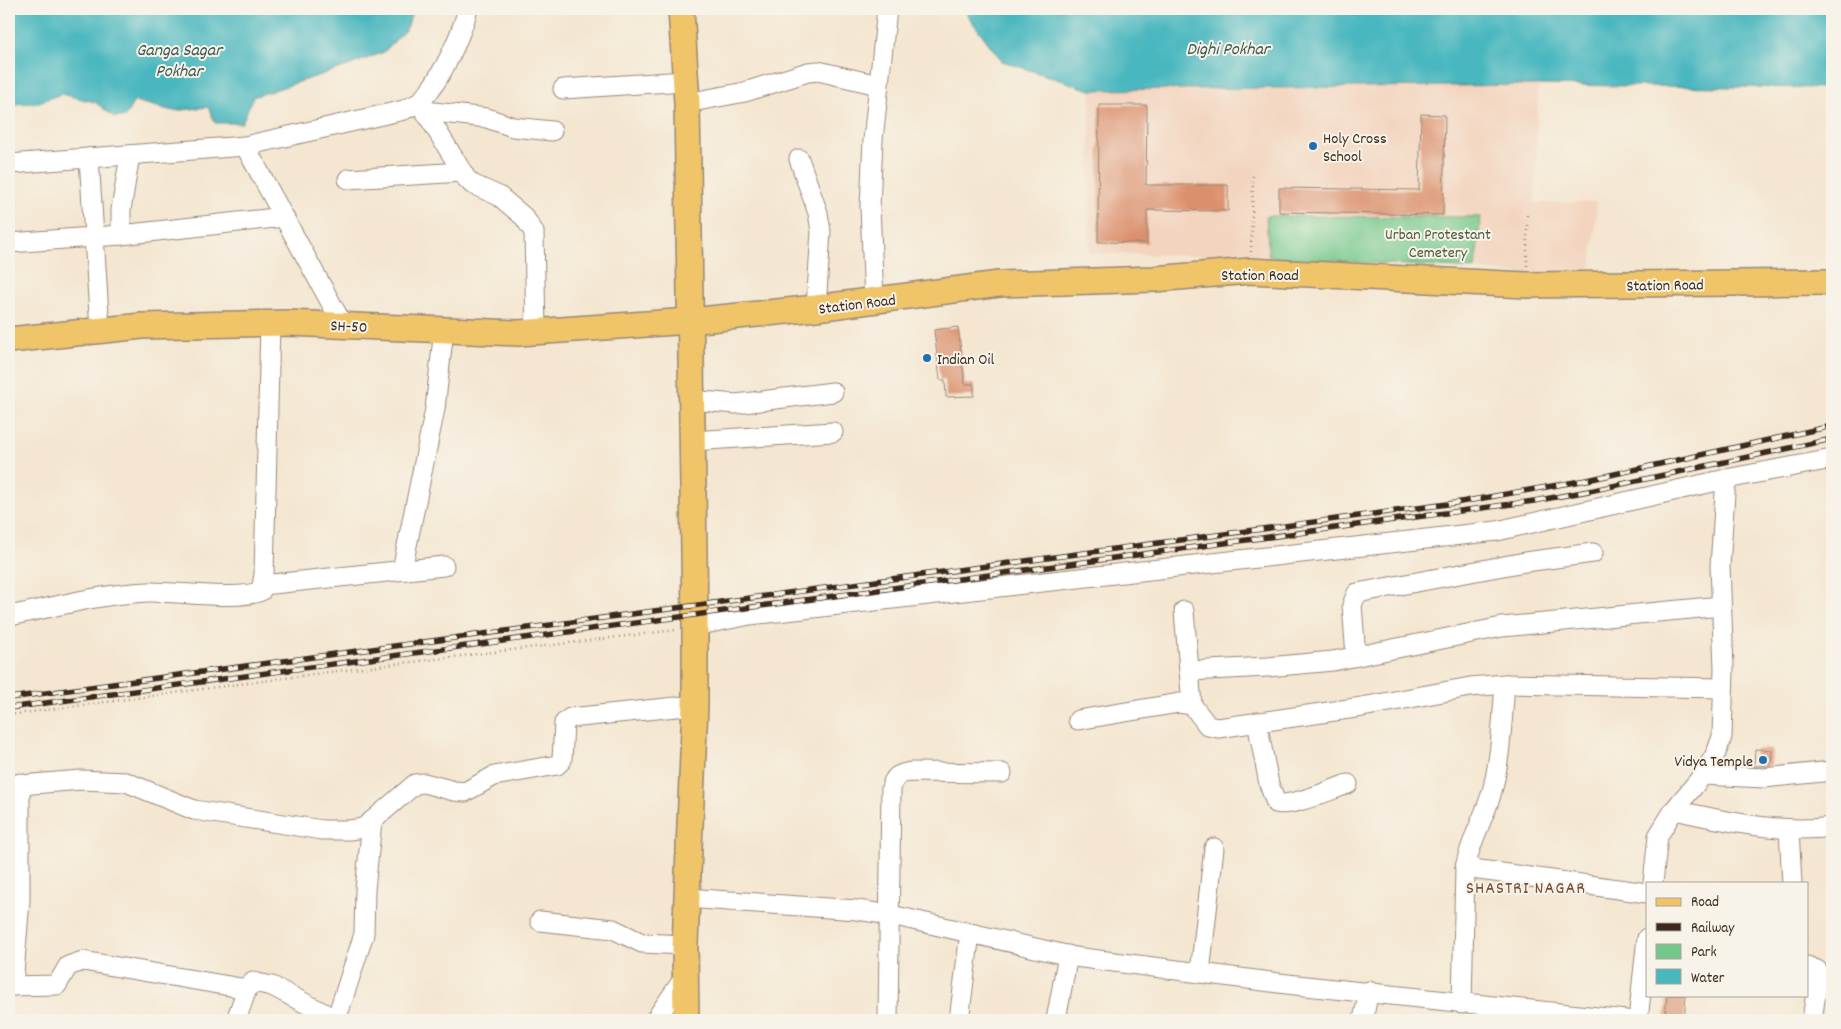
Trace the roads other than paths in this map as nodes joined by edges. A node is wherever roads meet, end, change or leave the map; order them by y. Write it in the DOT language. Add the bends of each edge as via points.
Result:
graph roads {
  1 [pos="468,9"];
  2 [pos="681,9"];
  3 [pos="887,9"];
  4 [pos="878,85"];
  5 [pos="563,89"];
  6 [pos="686,92"];
  7 [pos="423,107"];
  8 [pos="552,132"];
  9 [pos="245,146"];
  10 [pos="130,155"];
  11 [pos="89,158"];
  12 [pos="798,160"];
  13 [pos="9,164"];
  14 [pos="462,172"];
  15 [pos="348,179"];
  16 [pos="284,217"];
  17 [pos="121,235"];
  18 [pos="94,237"];
  19 [pos="9,243"];
  20 [pos="1832,282"];
  21 [pos="874,301"];
  22 [pos="816,308"];
  23 [pos="690,321"];
  24 [pos="270,323"];
  25 [pos="342,325"];
  26 [pos="100,330"];
  27 [pos="444,330"];
  28 [pos="536,332"];
  29 [pos="9,340"];
  30 [pos="833,392"];
  31 [pos="691,400"];
  32 [pos="833,432"];
  33 [pos="692,441"];
  34 [pos="1832,459"];
  35 [pos="1726,479"];
  36 [pos="1593,553"];
  37 [pos="444,566"];
  38 [pos="402,570"];
  39 [pos="263,584"];
  40 [pos="1721,606"];
  41 [pos="1184,611"];
  42 [pos="9,616"];
  43 [pos="695,626"];
  44 [pos="1356,656"];
  45 [pos="1189,671"];
  46 [pos="1505,684"];
  47 [pos="1723,688"];
  48 [pos="695,705"];
  49 [pos="1192,705"];
  50 [pos="1078,720"];
  51 [pos="1257,722"];
  52 [pos="1832,771"];
  53 [pos="1002,773"];
  54 [pos="1703,774"];
  55 [pos="15,784"];
  56 [pos="1348,784"];
  57 [pos="1674,810"];
  58 [pos="372,821"];
  59 [pos="1832,827"];
  60 [pos="1789,830"];
  61 [pos="1214,848"];
  62 [pos="1465,868"];
  63 [pos="1653,882"];
  64 [pos="1792,882"];
  65 [pos="1646,893"];
  66 [pos="686,898"];
  67 [pos="891,915"];
  68 [pos="540,921"];
  69 [pos="970,933"];
  70 [pos="685,944"];
  71 [pos="1646,947"];
  72 [pos="1068,955"];
  73 [pos="1808,966"];
  74 [pos="1200,973"];
  75 [pos="684,978"];
  76 [pos="11,986"];
  77 [pos="247,989"];
  78 [pos="1368,991"];
  79 [pos="1462,1004"];
  80 [pos="1496,1014"];
  81 [pos="236,1020"];
  82 [pos="336,1020"];
  83 [pos="655,1020"];
  84 [pos="686,1020"];
  85 [pos="888,1020"];
  86 [pos="958,1020"];
  87 [pos="1056,1020"];
  88 [pos="1363,1020"];
  89 [pos="1626,1020"];
  90 [pos="1638,1020"];
  91 [pos="1812,1020"];
  1 -- 7 [label="street" via="462,33"];
  2 -- 6 [label="main road"];
  3 -- 4 [label="street"];
  4 -- 6 [label="street" via="818,71 746,92"];
  4 -- 21 [label="street" via="870,207"];
  5 -- 6 [label="street"];
  6 -- 23 [label="main road"];
  7 -- 8 [label="street" via="487,118 513,127"];
  7 -- 9 [label="street"];
  7 -- 14 [label="street"];
  9 -- 10 [label="street"];
  9 -- 16 [label="street"];
  10 -- 11 [label="street"];
  10 -- 17 [label="street" via="121,210"];
  11 -- 13 [label="street"];
  11 -- 18 [label="street"];
  12 -- 22 [label="street" via="818,213 821,231"];
  14 -- 15 [label="street"];
  14 -- 28 [label="street" via="472,184 499,196 524,217 534,232"];
  16 -- 17 [label="street"];
  16 -- 25 [label="street"];
  17 -- 18 [label="street"];
  18 -- 19 [label="street"];
  18 -- 26 [label="street"];
  20 -- 21 [label="main road, Station Road" via="1526,285 1250,272 999,284"];
  21 -- 22 [label="main road, Station Road"];
  22 -- 23 [label="main road, Station Road"];
  23 -- 28 [label="main road, SH-50"];
  23 -- 31 [label="main road"];
  24 -- 25 [label="main road, SH-50"];
  24 -- 26 [label="main road, SH-50"];
  24 -- 39 [label="street"];
  25 -- 27 [label="main road, SH-50"];
  26 -- 29 [label="main road, SH-50"];
  27 -- 28 [label="main road, SH-50"];
  27 -- 38 [label="street" via="435,408"];
  30 -- 31 [label="street" via="736,404"];
  31 -- 33 [label="main road"];
  32 -- 33 [label="street"];
  33 -- 43 [label="main road"];
  34 -- 35 [label="street"];
  35 -- 40 [label="street" via="1720,566"];
  35 -- 43 [label="street" via="1497,531 750,615"];
  36 -- 44 [label="street" via="1357,593 1352,605"];
  37 -- 38 [label="street"];
  38 -- 39 [label="street"];
  39 -- 42 [label="street" via="261,591 255,594 130,593"];
  40 -- 44 [label="street" via="1502,627"];
  40 -- 47 [label="street"];
  41 -- 45 [label="street"];
  43 -- 48 [label="main road"];
  44 -- 45 [label="street" via="1268,667"];
  45 -- 49 [label="street"];
  46 -- 47 [label="street"];
  46 -- 51 [label="street"];
  46 -- 62 [label="street" via="1501,743 1492,794 1468,851"];
  47 -- 54 [label="street" via="1722,737"];
  48 -- 58 [label="street" via="570,718 564,723 562,760 557,765 494,776 465,792 415,784"];
  48 -- 66 [label="main road"];
  49 -- 50 [label="street" via="1179,704"];
  49 -- 51 [label="street" via="1208,726 1218,728"];
  51 -- 56 [label="street" via="1276,803 1294,802"];
  52 -- 54 [label="street" via="1764,778"];
  53 -- 67 [label="street" via="910,772 894,779 891,788"];
  54 -- 57 [label="street"];
  55 -- 58 [label="street" via="81,780 126,782 194,810 322,830 363,828"];
  55 -- 76 [label="street" via="20,900"];
  57 -- 60 [label="street"];
  57 -- 63 [label="street" via="1658,836"];
  58 -- 82 [label="street" via="364,934"];
  59 -- 60 [label="street"];
  60 -- 64 [label="street"];
  61 -- 74 [label="street"];
  62 -- 65 [label="street"];
  62 -- 79 [label="street"];
  66 -- 67 [label="street"];
  66 -- 70 [label="main road"];
  67 -- 69 [label="street"];
  67 -- 85 [label="street"];
  68 -- 70 [label="street" via="613,929 642,944"];
  69 -- 72 [label="street"];
  69 -- 86 [label="street"];
  70 -- 75 [label="main road"];
  71 -- 90 [label="street"];
  72 -- 74 [label="street"];
  72 -- 87 [label="street"];
  73 -- 91 [label="street" via="1817,970 1818,979"];
  74 -- 78 [label="street"];
  75 -- 83 [label="street"];
  75 -- 84 [label="main road"];
  76 -- 77 [label="street" via="57,985 68,966 83,961"];
  77 -- 81 [label="street"];
  77 -- 82 [label="street" via="253,982 272,986"];
  78 -- 79 [label="street"];
  78 -- 88 [label="street"];
  79 -- 80 [label="street"];
  80 -- 89 [label="street"];
}
